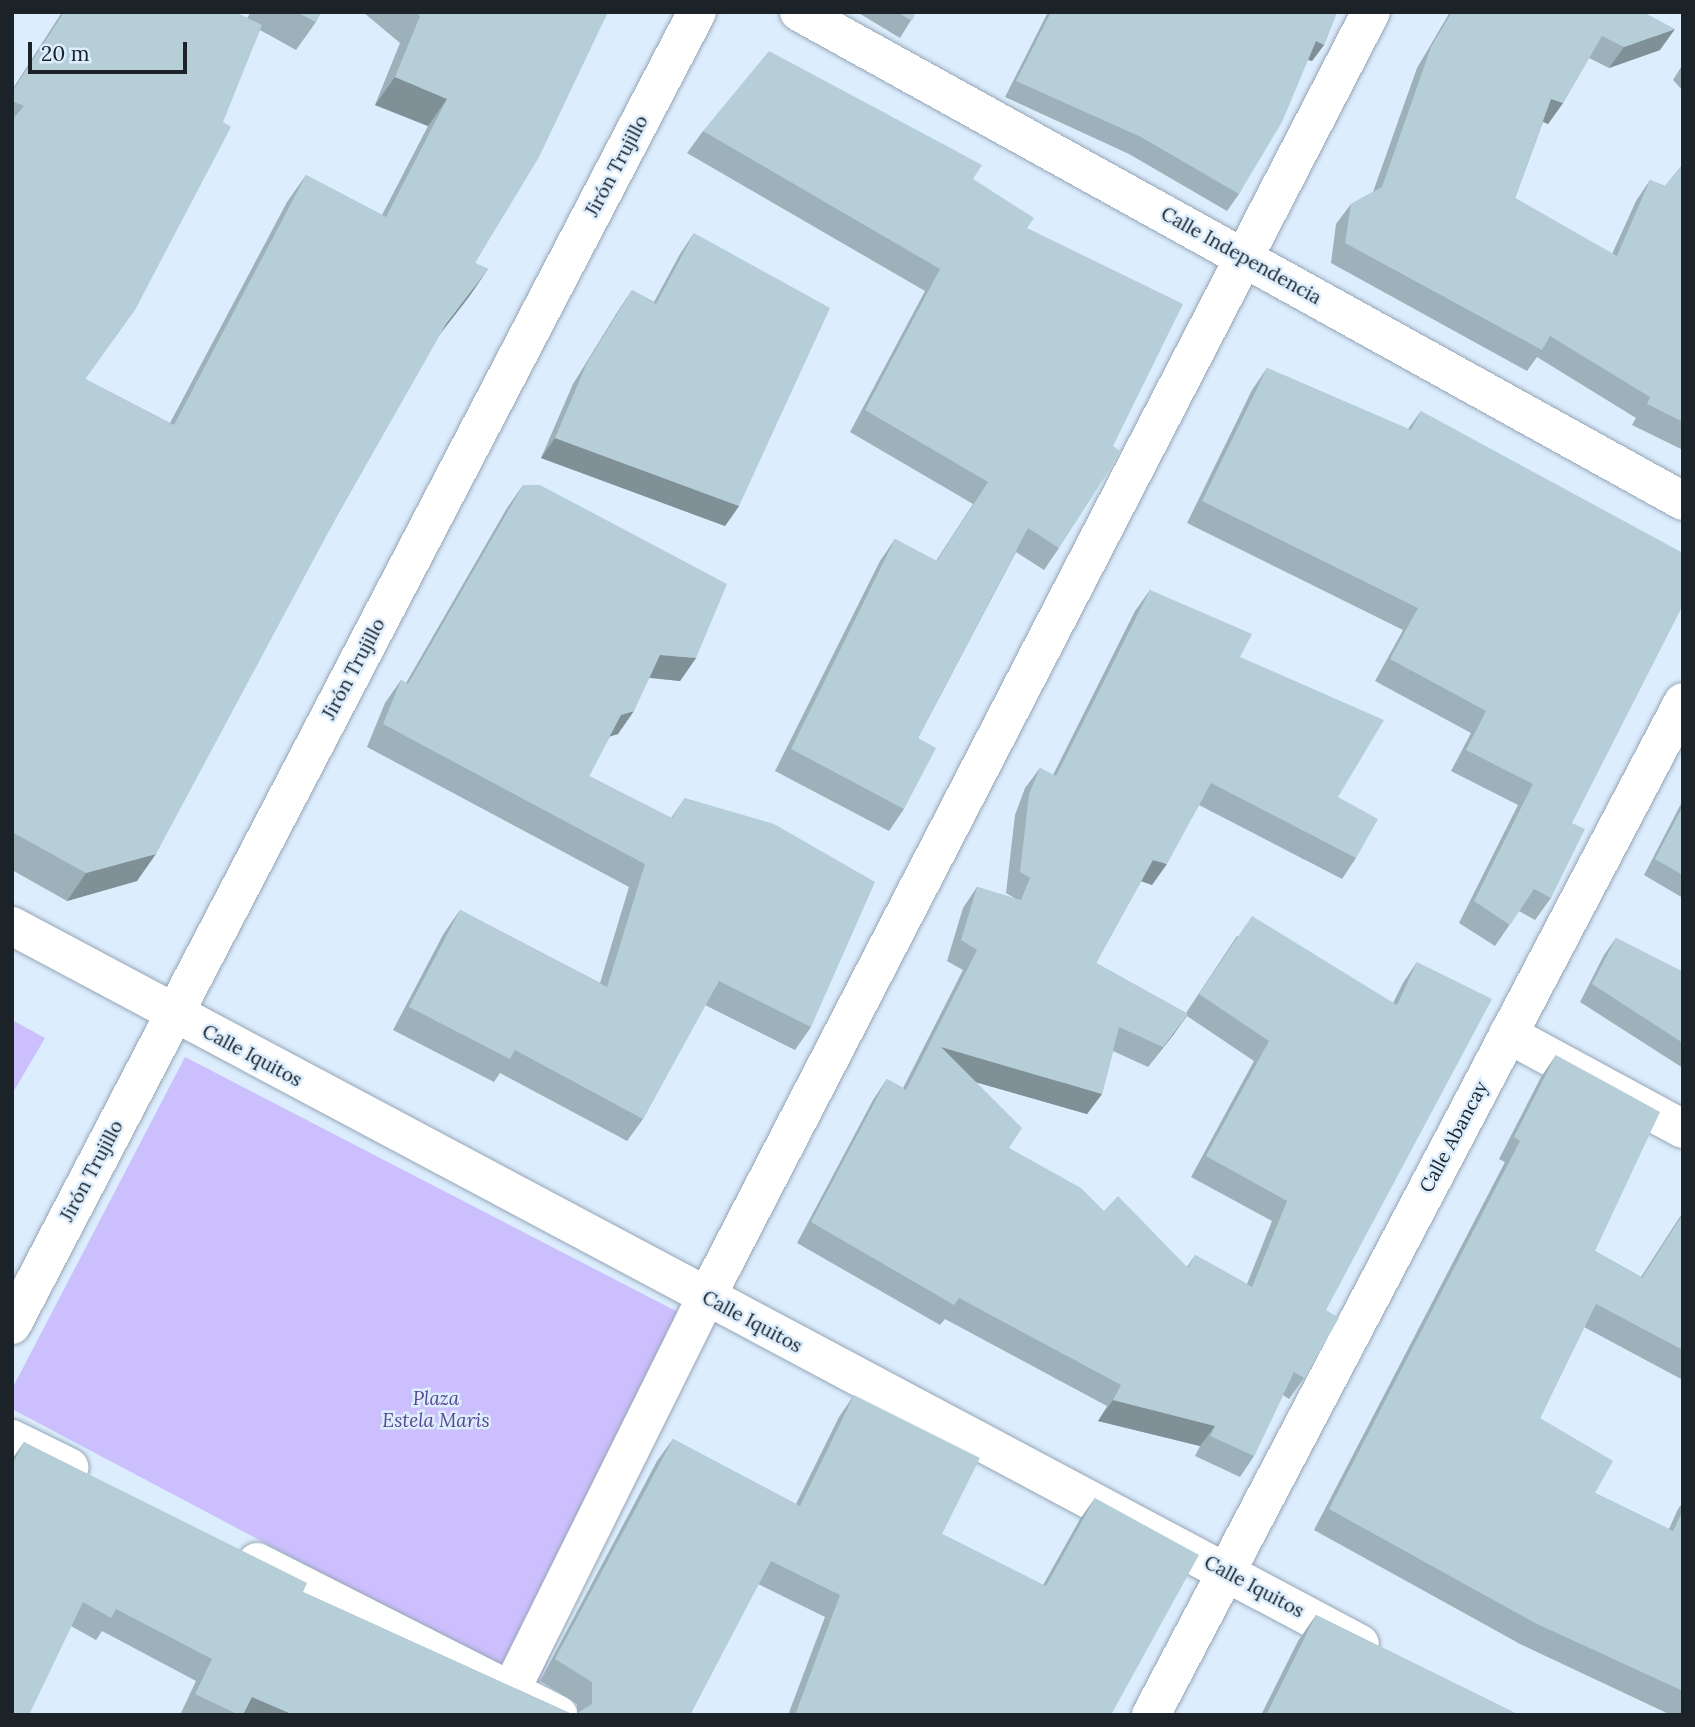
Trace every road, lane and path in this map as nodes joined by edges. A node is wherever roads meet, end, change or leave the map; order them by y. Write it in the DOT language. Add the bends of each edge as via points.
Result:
graph roads {
  1 [pos="697,12"];
  2 [pos="799,12"];
  3 [pos="1370,12"];
  4 [pos="1246,259"];
  5 [pos="1683,501"];
  6 [pos="1683,702"];
  7 [pos="12,926"];
  8 [pos="174,1014"];
  9 [pos="1508,1034"];
  10 [pos="1683,1129"];
  11 [pos="706,1298"];
  12 [pos="12,1325"];
  13 [pos="12,1439"];
  14 [pos="100,1483"];
  15 [pos="224,1546"];
  16 [pos="1225,1572"];
  17 [pos="1396,1663"];
  18 [pos="511,1690"];
  19 [pos="558,1715"];
  20 [pos="1151,1715"];
  1 -- 8 [label="street, Jirón Trujillo"];
  2 -- 4 [label="street, Calle Independencia"];
  3 -- 4 [label="street"];
  4 -- 5 [label="street, Calle Independencia"];
  4 -- 11 [label="street"];
  6 -- 9 [label="street, Calle Abancay"];
  7 -- 8 [label="street, Calle Iquitos"];
  8 -- 11 [label="street, Calle Iquitos"];
  8 -- 12 [label="street, Jirón Trujillo"];
  9 -- 10 [label="street"];
  9 -- 16 [label="street, Calle Abancay"];
  11 -- 16 [label="street, Calle Iquitos"];
  11 -- 18 [label="street"];
  13 -- 14 [label="street"];
  15 -- 18 [label="street"];
  16 -- 17 [label="street, Calle Iquitos"];
  16 -- 20 [label="street, Calle Abancay"];
  18 -- 19 [label="street"];
}
